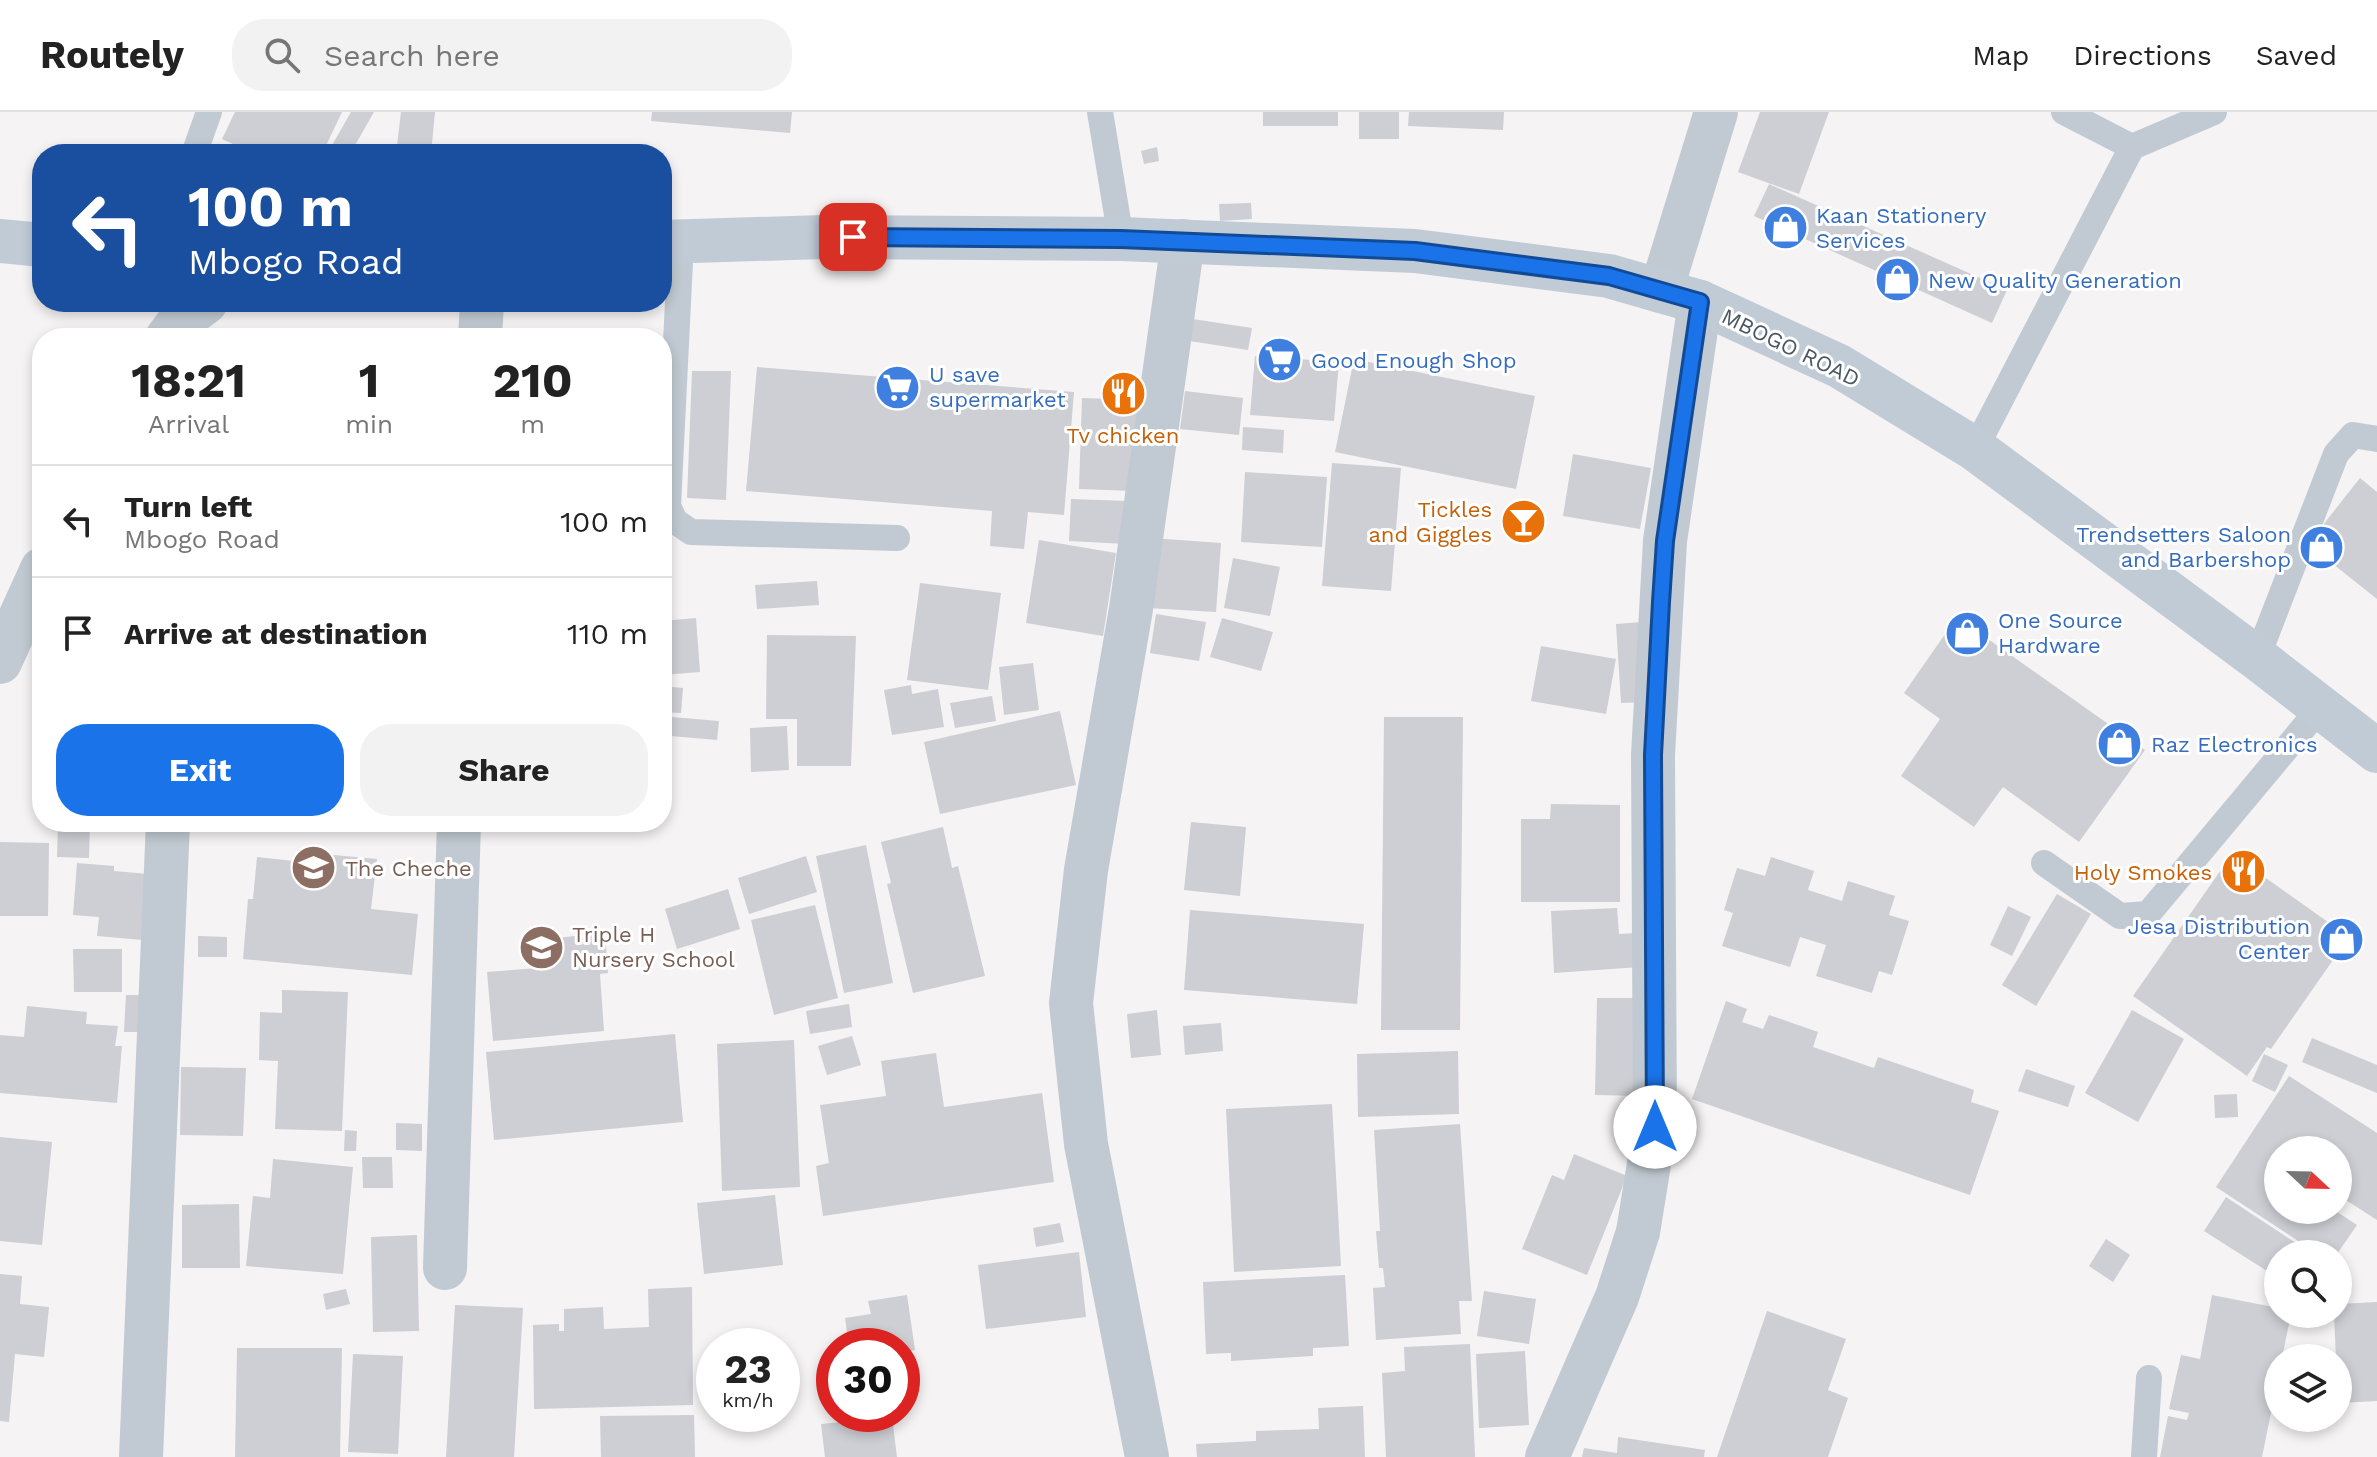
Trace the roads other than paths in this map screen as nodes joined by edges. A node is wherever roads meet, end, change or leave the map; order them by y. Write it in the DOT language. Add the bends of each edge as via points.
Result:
graph roads {
  1 [pos="209,112"];
  2 [pos="1100,112"];
  3 [pos="1716,112"];
  4 [pos="2064,112"];
  5 [pos="2214,112"];
  6 [pos="198,144"];
  7 [pos="2132,147"];
  8 [pos="1121,239"];
  9 [pos="0,241"];
  10 [pos="672,241"];
  11 [pos="1183,241"];
  12 [pos="32,244"];
  13 [pos="1680,296"];
  14 [pos="192,312"];
  15 [pos="174,328"];
  16 [pos="2377,439"];
  17 [pos="1975,449"];
  18 [pos="672,515"];
  19 [pos="897,538"];
  20 [pos="32,591"];
  21 [pos="2257,658"];
  22 [pos="0,662"];
  23 [pos="2321,707"];
  24 [pos="2377,751"];
  25 [pos="168,832"];
  26 [pos="459,832"];
  27 [pos="2044,863"];
  28 [pos="445,1268"];
  29 [pos="2149,1378"];
  30 [pos="141,1457"];
  31 [pos="1147,1457"];
  32 [pos="1547,1457"];
  33 [pos="2144,1457"];
  1 -- 6 [label="lane"];
  2 -- 8 [label="lane"];
  3 -- 13 [label="street"];
  4 -- 7 [label="lane"];
  5 -- 7 [label="lane"];
  7 -- 17 [label="lane"];
  8 -- 10 [label="main road, MBOGO ROAD"];
  8 -- 11 [label="main road, MBOGO ROAD"];
  9 -- 12 [label="main road"];
  11 -- 13 [label="main road, MBOGO ROAD" via="1415,251 1609,276"];
  11 -- 31 [label="street" via="1131,609 1086,870 1071,1003 1086,1144"];
  13 -- 17 [label="main road, MBOGO ROAD" via="1839,366"];
  13 -- 32 [label="street" via="1653,755 1655,1127 1634,1245 1617,1297"];
  14 -- 15 [label="street"];
  16 -- 21 [label="lane" via="2353,435 2336,454"];
  17 -- 21 [label="main road, MBOGO ROAD"];
  18 -- 19 [label="lane" via="691,532"];
  20 -- 22 [label="street"];
  21 -- 23 [label="main road, MBOGO ROAD"];
  23 -- 24 [label="main road, MBOGO ROAD"];
  23 -- 27 [label="lane" via="2148,914 2120,916"];
  25 -- 30 [label="street"];
  26 -- 28 [label="street"];
  29 -- 33 [label="lane"];
}
